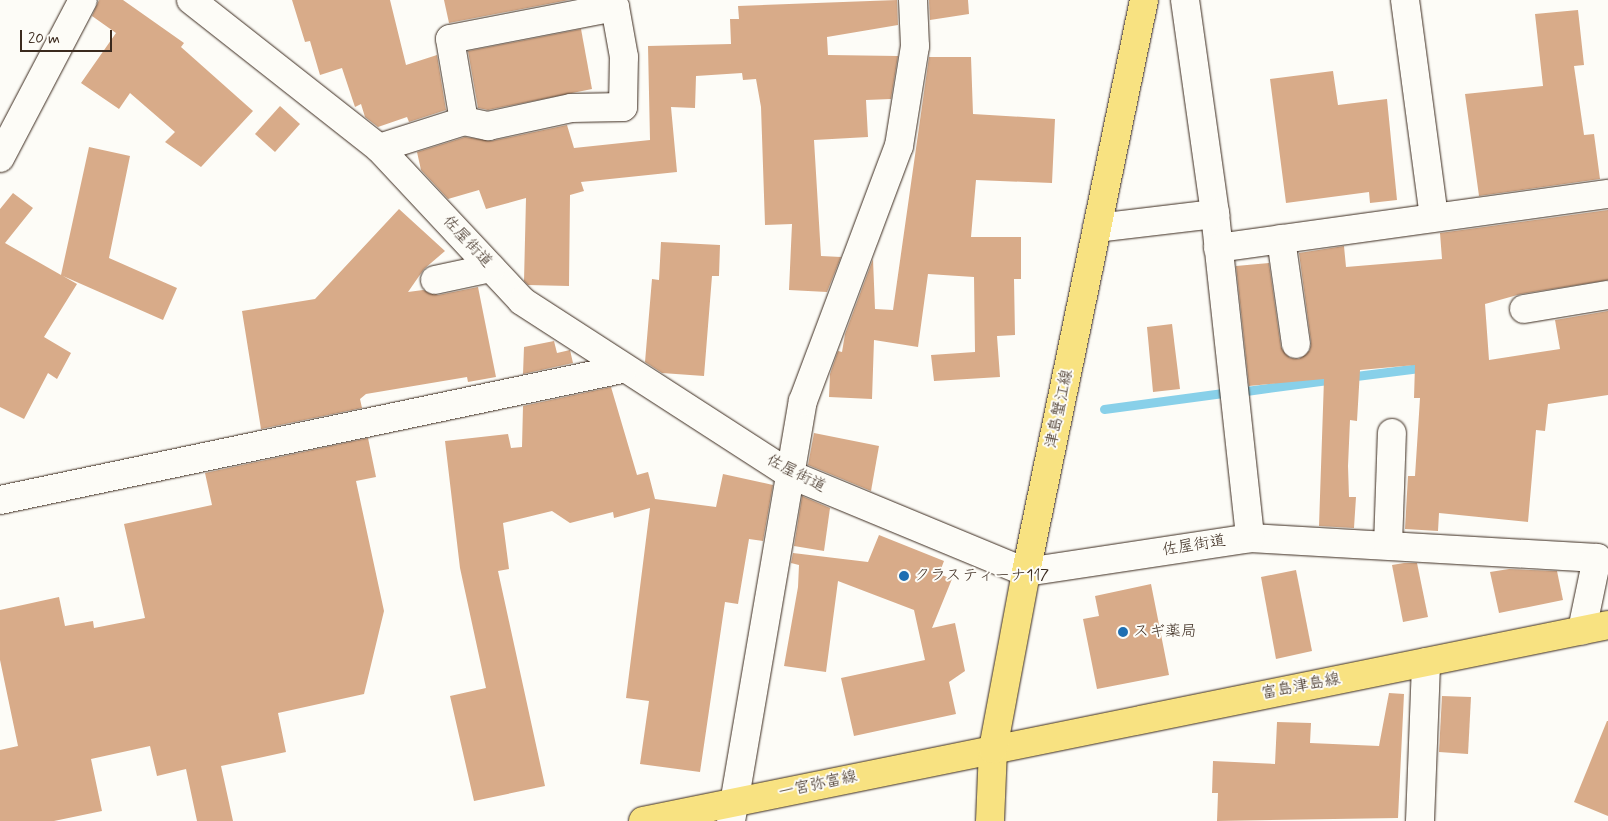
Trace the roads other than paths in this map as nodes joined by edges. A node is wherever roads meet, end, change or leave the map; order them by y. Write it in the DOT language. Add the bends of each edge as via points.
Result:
graph roads {
  1 [pos="84,0"];
  2 [pos="191,0"];
  3 [pos="912,0"];
  4 [pos="1144,0"];
  5 [pos="1185,0"];
  6 [pos="1405,0"];
  7 [pos="464,121"];
  8 [pos="379,148"];
  9 [pos="0,158"];
  10 [pos="1608,194"];
  11 [pos="1215,214"];
  12 [pos="1434,217"];
  13 [pos="1098,228"];
  14 [pos="1281,239"];
  15 [pos="1218,248"];
  16 [pos="491,268"];
  17 [pos="435,280"];
  18 [pos="1608,295"];
  19 [pos="1524,309"];
  20 [pos="1296,344"];
  21 [pos="622,369"];
  22 [pos="1392,434"];
  23 [pos="789,474"];
  24 [pos="0,500"];
  25 [pos="1250,538"];
  26 [pos="1388,545"];
  27 [pos="1026,572"];
  28 [pos="1595,627"];
  29 [pos="1426,662"];
  30 [pos="993,749"];
  31 [pos="733,811"];
  32 [pos="643,821"];
  33 [pos="990,821"];
  34 [pos="1420,821"];
  1 -- 9 [label="street"];
  2 -- 8 [label="street, 佐屋街道"];
  3 -- 23 [label="street" via="914,46 899,146 803,401"];
  4 -- 13 [label="main road, 津島蟹江線"];
  5 -- 11 [label="street"];
  6 -- 12 [label="street"];
  7 -- 7 [label="street" via="488,126 571,108 623,107 624,57 615,7 450,39"];
  7 -- 8 [label="street"];
  8 -- 16 [label="street, 佐屋街道"];
  10 -- 12 [label="street"];
  11 -- 13 [label="street"];
  11 -- 15 [label="street"];
  12 -- 14 [label="street"];
  13 -- 27 [label="main road, 津島蟹江線"];
  14 -- 15 [label="street"];
  14 -- 20 [label="street"];
  15 -- 25 [label="street"];
  16 -- 17 [label="street"];
  16 -- 21 [label="street, 佐屋街道" via="522,301"];
  18 -- 19 [label="street"];
  21 -- 23 [label="street, 佐屋街道"];
  21 -- 24 [label="street"];
  22 -- 26 [label="street"];
  23 -- 27 [label="street, 佐屋街道"];
  23 -- 31 [label="street"];
  25 -- 26 [label="street, 佐屋街道"];
  25 -- 27 [label="street, 佐屋街道"];
  26 -- 28 [label="street, 佐屋街道" via="1597,558"];
  27 -- 30 [label="main road, 津島蟹江線"];
  28 -- 29 [label="main road, 富島津島線"];
  29 -- 30 [label="main road, 富島津島線"];
  29 -- 34 [label="street"];
  30 -- 31 [label="main road, 一宮弥富線"];
  30 -- 33 [label="main road, 津島蟹江線"];
  31 -- 32 [label="main road, 一宮弥富線"];
}
